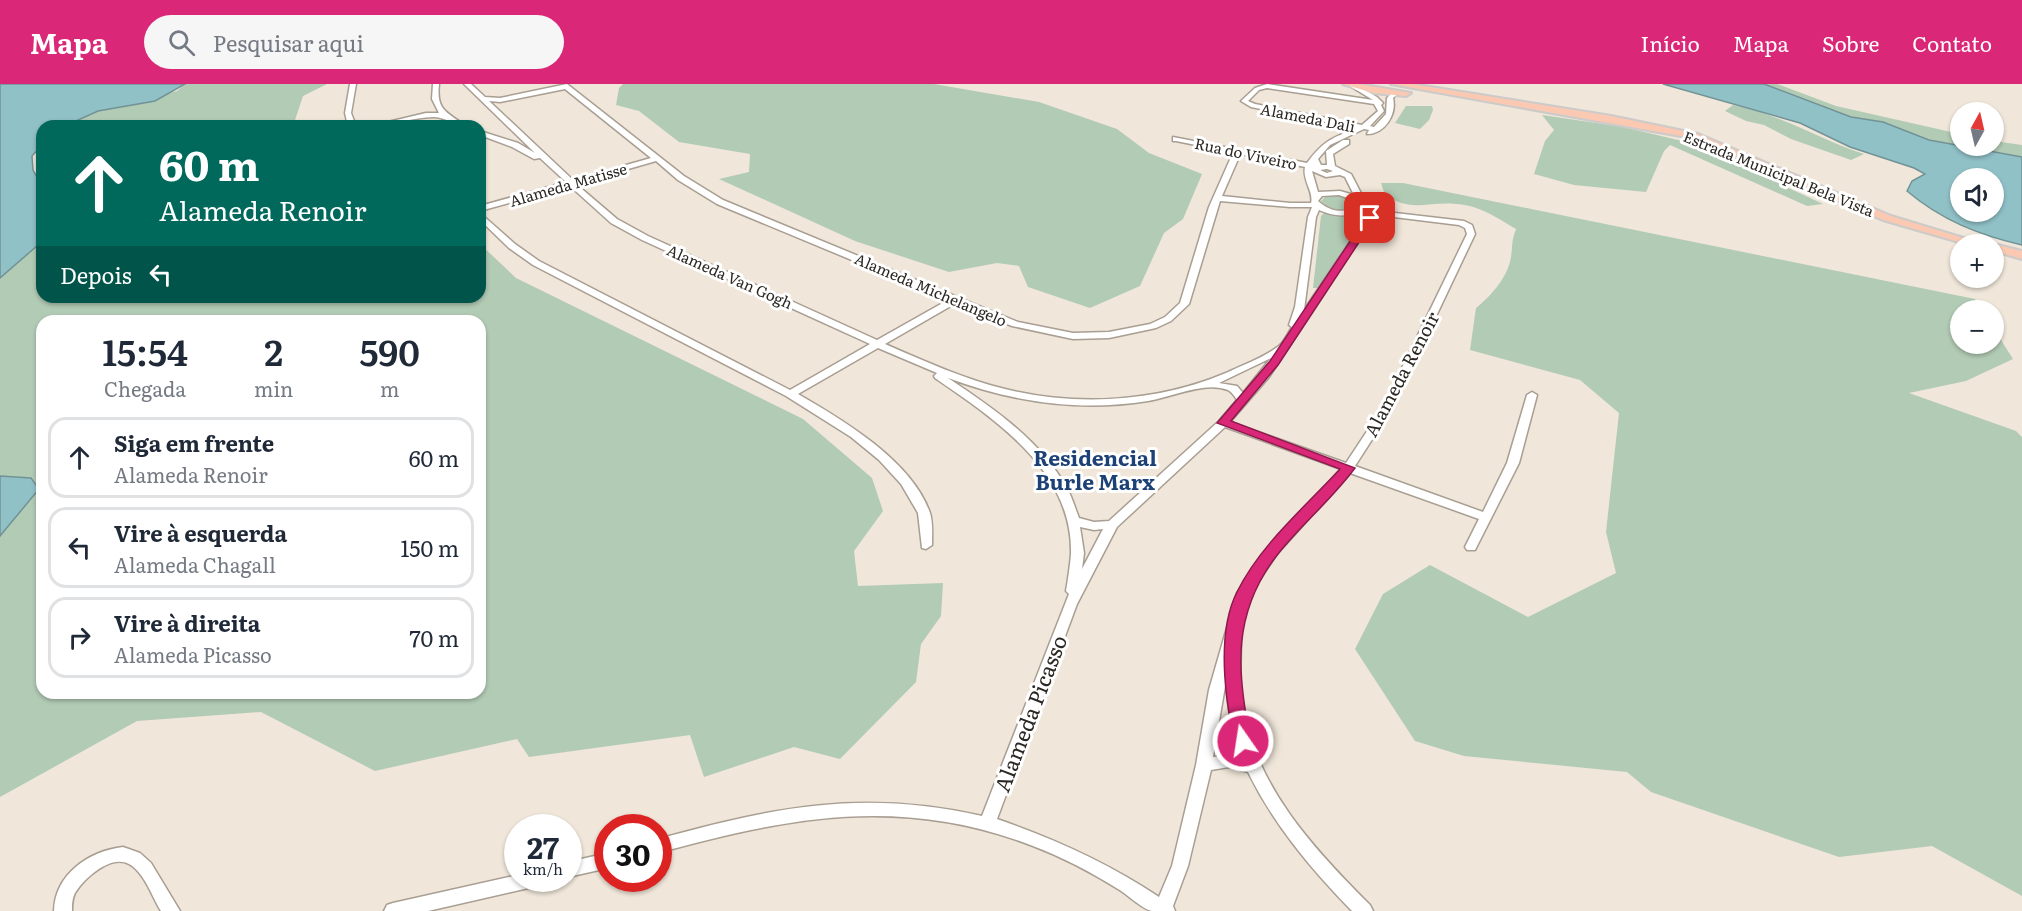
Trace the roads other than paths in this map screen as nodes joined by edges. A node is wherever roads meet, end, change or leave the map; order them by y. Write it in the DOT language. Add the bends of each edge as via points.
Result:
graph roads {
  1 [pos="353,84"];
  2 [pos="436,84"];
  3 [pos="467,84"];
  4 [pos="564,85"];
  5 [pos="1350,85"];
  6 [pos="1395,87"];
  7 [pos="483,99"];
  8 [pos="500,100"];
  9 [pos="1380,104"];
  10 [pos="490,106"];
  11 [pos="441,112"];
  12 [pos="1578,115"];
  13 [pos="350,120"];
  14 [pos="403,120"];
  15 [pos="453,120"];
  16 [pos="1362,127"];
  17 [pos="1375,129"];
  18 [pos="486,135"];
  19 [pos="1176,139"];
  20 [pos="527,142"];
  21 [pos="515,145"];
  22 [pos="1235,157"];
  23 [pos="656,159"];
  24 [pos="554,166"];
  25 [pos="1315,167"];
  26 [pos="1334,169"];
  27 [pos="572,183"];
  28 [pos="1326,193"];
  29 [pos="1347,194"];
  30 [pos="1217,198"];
  31 [pos="1317,203"];
  32 [pos="1362,205"];
  33 [pos="486,206"];
  34 [pos="486,220"];
  35 [pos="1950,236"];
  36 [pos="1950,240"];
  37 [pos="2004,252"];
  38 [pos="2022,256"];
  39 [pos="1303,287"];
  40 [pos="1322,291"];
  41 [pos="956,299"];
  42 [pos="1291,335"];
  43 [pos="878,344"];
  44 [pos="1282,348"];
  45 [pos="921,363"];
  46 [pos="1209,385"];
  47 [pos="1006,393"];
  48 [pos="790,394"];
  49 [pos="1532,394"];
  50 [pos="1243,400"];
  51 [pos="990,410"];
  52 [pos="1223,423"];
  53 [pos="1348,468"];
  54 [pos="1485,517"];
  55 [pos="1074,521"];
  56 [pos="1112,525"];
  57 [pos="926,545"];
  58 [pos="1471,547"];
  59 [pos="1070,604"];
  60 [pos="1234,629"];
  61 [pos="1204,765"];
  62 [pos="1253,767"];
  63 [pos="988,822"];
  64 [pos="672,842"];
  65 [pos="504,886"];
  66 [pos="1164,910"];
  67 [pos="63,911"];
  68 [pos="171,911"];
  69 [pos="393,911"];
  70 [pos="1364,911"];
  1 -- 13 [label="street"];
  2 -- 11 [label="street" via="435,103"];
  3 -- 7 [label="street, Alameda Van Gogh"];
  4 -- 8 [label="street"];
  4 -- 23 [label="street, Alameda Michelangelo"];
  5 -- 6 [label="main road"];
  5 -- 9 [label="street"];
  6 -- 12 [label="main road, Estrada Municipal Bela Vista"];
  6 -- 17 [label="street" via="1390,115"];
  7 -- 8 [label="street"];
  7 -- 10 [label="street, Alameda Van Gogh"];
  8 -- 10 [label="street"];
  9 -- 16 [label="street" via="1378,115"];
  9 -- 16 [label="street, Alameda Dali" via="1270,86 1257,89 1244,101"];
  10 -- 20 [label="street, Alameda Van Gogh"];
  11 -- 14 [label="street"];
  11 -- 15 [label="street"];
  12 -- 35 [label="main road, Estrada Municipal Bela Vista" via="1695,136 1887,218"];
  12 -- 36 [label="main road, Estrada Municipal Bela Vista" via="1696,139 1877,218"];
  16 -- 17 [label="street, Alameda Dali"];
  16 -- 25 [label="street" via="1324,145"];
  17 -- 26 [label="street" via="1331,151 1328,157"];
  18 -- 21 [label="street, Alameda Van Gogh"];
  19 -- 25 [label="street, Rua do Viveiro"];
  20 -- 21 [label="street"];
  20 -- 24 [label="street, Alameda Van Gogh"];
  21 -- 24 [label="street, Alameda Van Gogh"];
  22 -- 30 [label="street, Alameda Michelangelo"];
  23 -- 27 [label="street, Alameda Matisse"];
  23 -- 41 [label="street, Alameda Michelangelo" via="720,202"];
  24 -- 27 [label="street, Alameda Van Gogh"];
  25 -- 26 [label="street, Rua do Viveiro"];
  25 -- 28 [label="street"];
  25 -- 31 [label="street" via="1307,175"];
  26 -- 29 [label="street"];
  26 -- 32 [label="street, Alameda Picasso" via="1348,176"];
  27 -- 33 [label="street, Alameda Matisse"];
  27 -- 43 [label="street, Alameda Van Gogh" via="608,216 645,238"];
  28 -- 29 [label="street"];
  28 -- 31 [label="street"];
  29 -- 32 [label="street"];
  30 -- 31 [label="street" via="1290,206"];
  30 -- 41 [label="street, Alameda Michelangelo" via="1184,304 1154,326 1109,335 1053,333 1015,324"];
  31 -- 32 [label="street" via="1331,212 1346,213"];
  31 -- 39 [label="street, Alameda Picasso"];
  32 -- 40 [label="street, Alameda Picasso" via="1371,216"];
  32 -- 53 [label="street, Alameda Renoir" via="1394,215 1461,223 1469,227 1471,234 1388,407"];
  34 -- 48 [label="street" via="536,263"];
  37 -- 38 [label="main road"];
  39 -- 40 [label="street"];
  39 -- 42 [label="street, Alameda Picasso"];
  40 -- 42 [label="street, Alameda Picasso"];
  41 -- 43 [label="street"];
  42 -- 44 [label="street, Alameda Picasso"];
  43 -- 45 [label="street, Alameda Van Gogh"];
  43 -- 48 [label="street"];
  44 -- 46 [label="street, Alameda Picasso"];
  44 -- 50 [label="street, Alameda Picasso"];
  45 -- 47 [label="street, Alameda Picasso"];
  45 -- 51 [label="street, Alameda Picasso"];
  46 -- 47 [label="street, Alameda Picasso" via="1160,397 1097,402"];
  46 -- 50 [label="street, Alameda Picasso" via="1233,388"];
  47 -- 51 [label="street"];
  48 -- 57 [label="street" via="888,463 912,490 923,510"];
  49 -- 54 [label="street" via="1513,463"];
  50 -- 52 [label="street, Alameda Picasso"];
  51 -- 55 [label="street, Alameda Picasso" via="1015,429 1047,465"];
  52 -- 53 [label="street"];
  52 -- 56 [label="street, Alameda Picasso"];
  53 -- 54 [label="street"];
  53 -- 60 [label="street, Alameda Renoir" via="1253,577"];
  54 -- 58 [label="street"];
  55 -- 56 [label="street"];
  55 -- 59 [label="street, Alameda Picasso" via="1077,562"];
  56 -- 59 [label="street, Alameda Picasso"];
  59 -- 63 [label="street, Alameda Picasso"];
  60 -- 61 [label="street" via="1216,690"];
  60 -- 62 [label="street" via="1234,702"];
  61 -- 62 [label="street" via="1229,761"];
  61 -- 66 [label="street" via="1180,866"];
  62 -- 70 [label="street" via="1289,827 1322,869"];
  63 -- 64 [label="street" via="938,813 849,809 762,820"];
  63 -- 66 [label="street" via="1074,855"];
  65 -- 69 [label="street"];
  67 -- 68 [label="street" via="65,894 76,877 118,855 134,859 142,866"];
}
